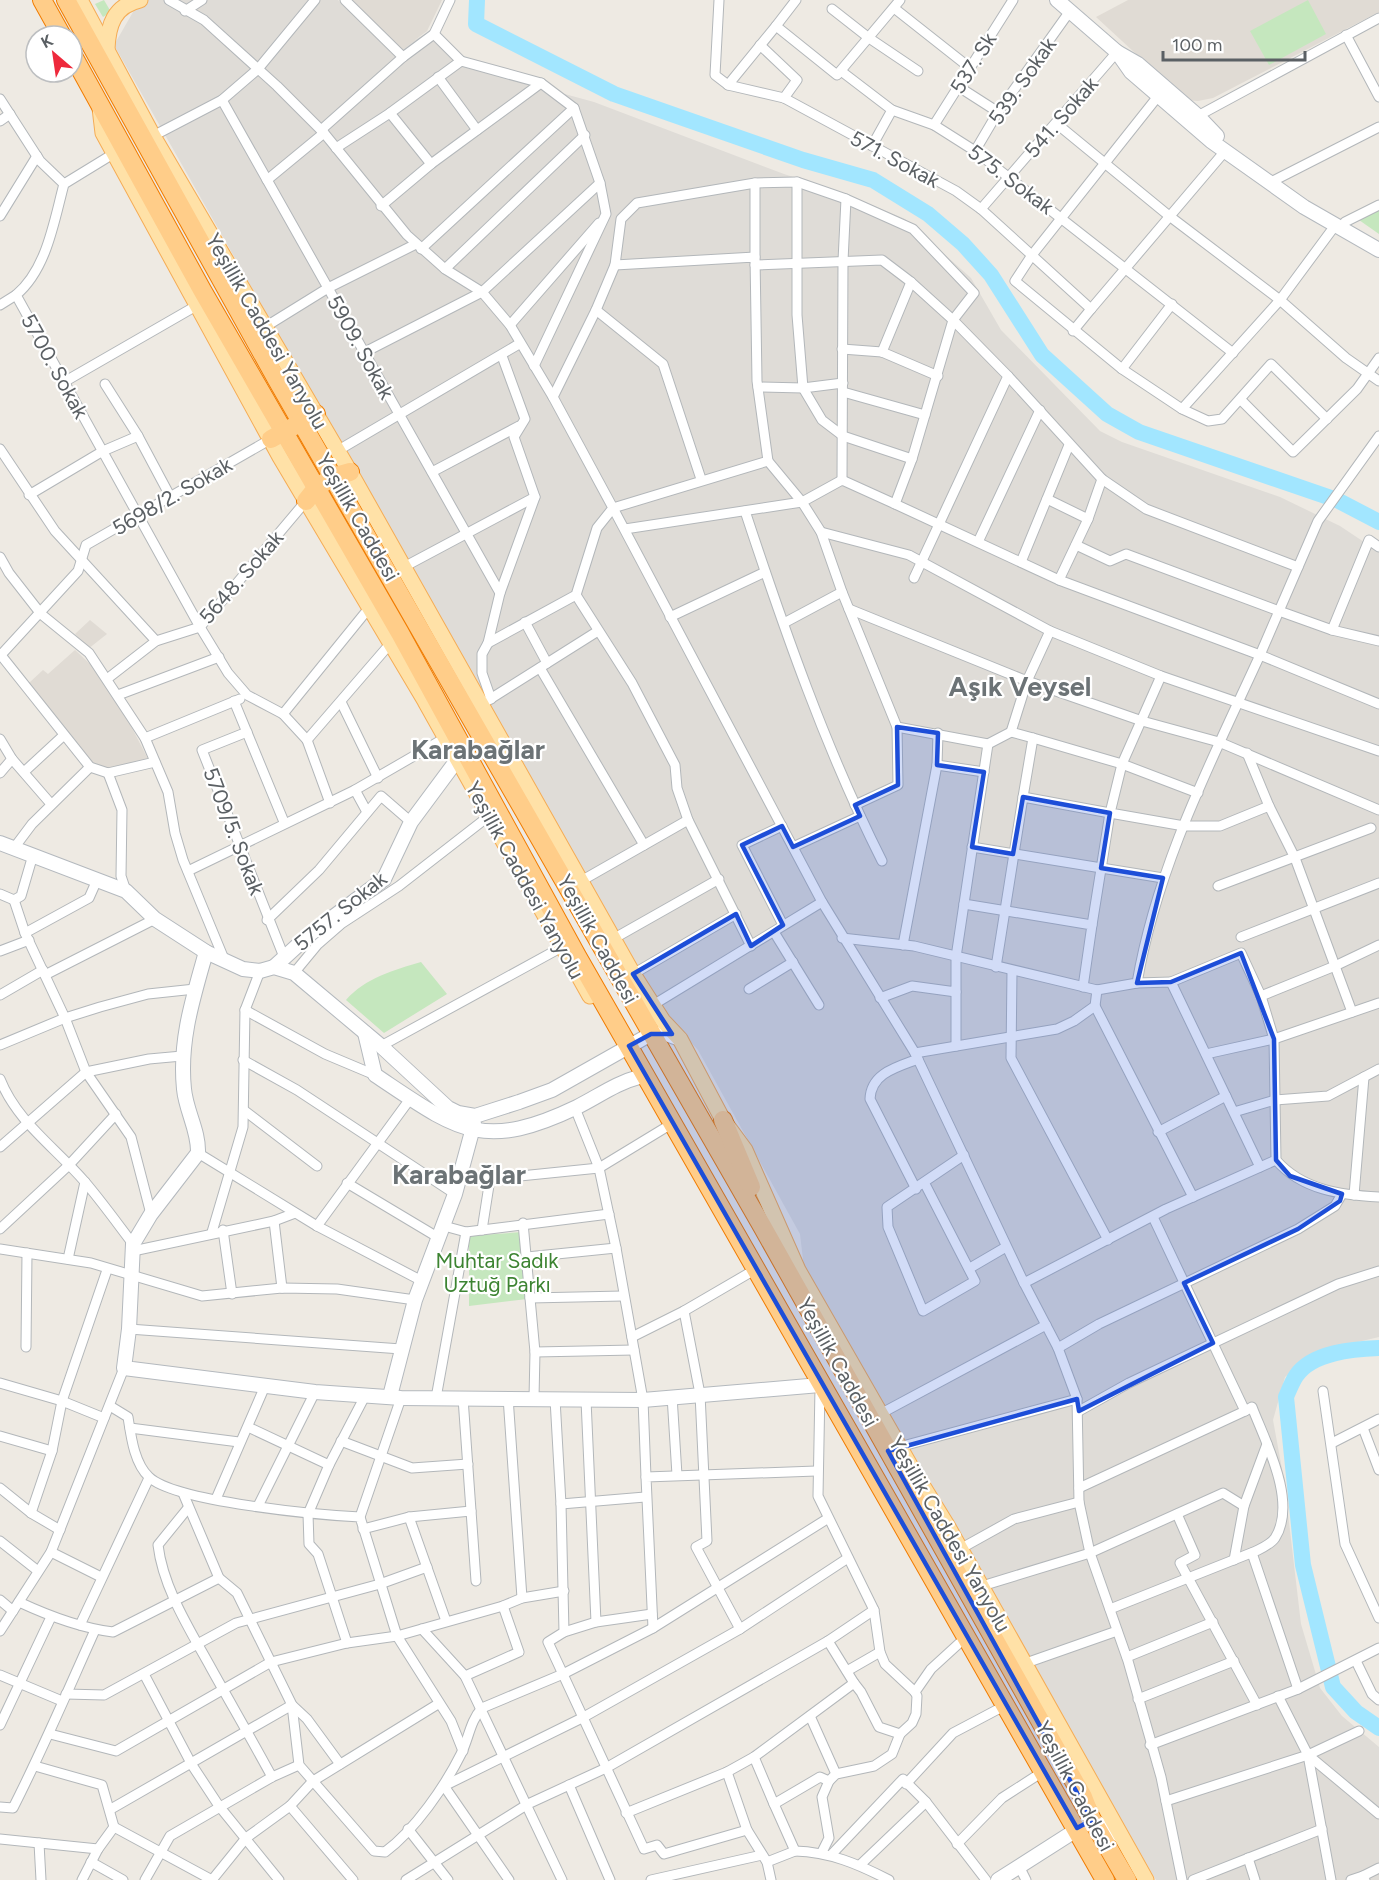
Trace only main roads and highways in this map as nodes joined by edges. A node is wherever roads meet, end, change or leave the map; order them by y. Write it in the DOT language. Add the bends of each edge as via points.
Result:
graph roads {
  1 [pos="66,0"];
  2 [pos="80,0"];
  3 [pos="140,0"];
  4 [pos="1057,0"];
  5 [pos="43,2"];
  6 [pos="55,24"];
  7 [pos="107,49"];
  8 [pos="1117,52"];
  9 [pos="84,75"];
  10 [pos="100,102"];
  11 [pos="1194,119"];
  12 [pos="1340,224"];
  13 [pos="1379,239"];
  14 [pos="1379,250"];
  15 [pos="309,418"];
  16 [pos="278,436"];
  17 [pos="342,474"];
  18 [pos="311,494"];
  19 [pos="457,760"];
  20 [pos="0,843"];
  21 [pos="206,952"];
  22 [pos="279,962"];
  23 [pos="646,1009"];
  24 [pos="609,1018"];
  25 [pos="366,1033"];
  26 [pos="651,1034"];
  27 [pos="680,1039"];
  28 [pos="626,1047"];
  29 [pos="645,1081"];
  30 [pos="475,1116"];
  31 [pos="723,1120"];
  32 [pos="473,1131"];
  33 [pos="762,1226"];
  34 [pos="820,1385"];
  35 [pos="395,1397"];
  36 [pos="1085,1824"];
  37 [pos="1121,1836"];
  38 [pos="998,1880"];
  39 [pos="1105,1880"];
  40 [pos="1127,1880"];
  41 [pos="1146,1880"];
  1 -- 15 [label="highway, Yeşillik Caddesi"];
  2 -- 7 [label="main road, Yeşillik Caddesi Yanyolu"];
  3 -- 7 [label="main road" via="116,12 108,30"];
  4 -- 8 [label="main road"];
  5 -- 6 [label="highway"];
  7 -- 15 [label="main road, Yeşillik Caddesi Yanyolu" via="265,327"];
  8 -- 11 [label="main road" via="1138,64"];
  8 -- 11 [label="main road" via="1131,72"];
  9 -- 10 [label="highway, Yeşillik Caddesi"];
  10 -- 16 [label="highway, Yeşillik Caddesi"];
  10 -- 16 [label="main road" via="103,133 113,154 196,306"];
  11 -- 12 [label="main road" via="1211,141 1269,183"];
  12 -- 13 [label="main road"];
  12 -- 14 [label="main road"];
  15 -- 16 [label="highway"];
  15 -- 17 [label="highway, Yeşillik Caddesi"];
  15 -- 17 [label="main road, Yeşillik Caddesi Yanyolu" via="337,450"];
  16 -- 18 [label="highway, Yeşillik Caddesi"];
  17 -- 18 [label="highway"];
  17 -- 23 [label="highway, Yeşillik Caddesi"];
  17 -- 23 [label="main road, Yeşillik Caddesi Yanyolu" via="485,703 633,974"];
  18 -- 19 [label="main road, Yeşillik Caddesi Yanyolu" via="389,645"];
  18 -- 24 [label="highway, Yeşillik Caddesi"];
  19 -- 22 [label="main road, 5757. Sokak" via="411,822 384,879 314,939"];
  19 -- 24 [label="main road, Yeşillik Caddesi Yanyolu" via="562,947"];
  20 -- 21 [label="main road" via="126,891 155,920"];
  21 -- 22 [label="main road" via="243,969 260,971"];
  21 -- 35 [label="main road" via="186,1022 182,1056 185,1101 199,1142 198,1153 152,1214 133,1247 124,1368 315,1392"];
  22 -- 25 [label="main road"];
  23 -- 24 [label="highway" via="624,1022"];
  23 -- 26 [label="highway, Yeşillik Caddesi"];
  23 -- 27 [label="main road, Yeşillik Caddesi Yanyolu"];
  24 -- 28 [label="highway, Yeşillik Caddesi"];
  25 -- 30 [label="main road" via="448,1108"];
  25 -- 32 [label="main road" via="375,1075 441,1119"];
  26 -- 27 [label="main road"];
  26 -- 28 [label="main road"];
  26 -- 33 [label="highway, Yeşillik Caddesi"];
  27 -- 31 [label="main road, Yeşillik Caddesi Yanyolu"];
  28 -- 29 [label="highway, Yeşillik Caddesi"];
  28 -- 30 [label="main road" via="552,1090"];
  29 -- 32 [label="main road" via="623,1081 575,1108 516,1129"];
  29 -- 34 [label="highway, Yeşillik Caddesi" via="673,1123"];
  30 -- 32 [label="main road"];
  31 -- 33 [label="highway" via="759,1207"];
  31 -- 37 [label="main road, Yeşillik Caddesi Yanyolu" via="745,1150 798,1270 1026,1663"];
  32 -- 35 [label="main road" via="401,1349"];
  33 -- 36 [label="highway, Yeşillik Caddesi" via="1077,1787"];
  34 -- 35 [label="main road" via="643,1400"];
  34 -- 36 [label="highway, Yeşillik Caddesi" via="1044,1771"];
  36 -- 37 [label="main road"];
  36 -- 38 [label="main road"];
  36 -- 39 [label="highway, Yeşillik Caddesi"];
  36 -- 40 [label="highway, Yeşillik Caddesi"];
  37 -- 41 [label="main road, Yeşillik Caddesi Yanyolu"];
}
